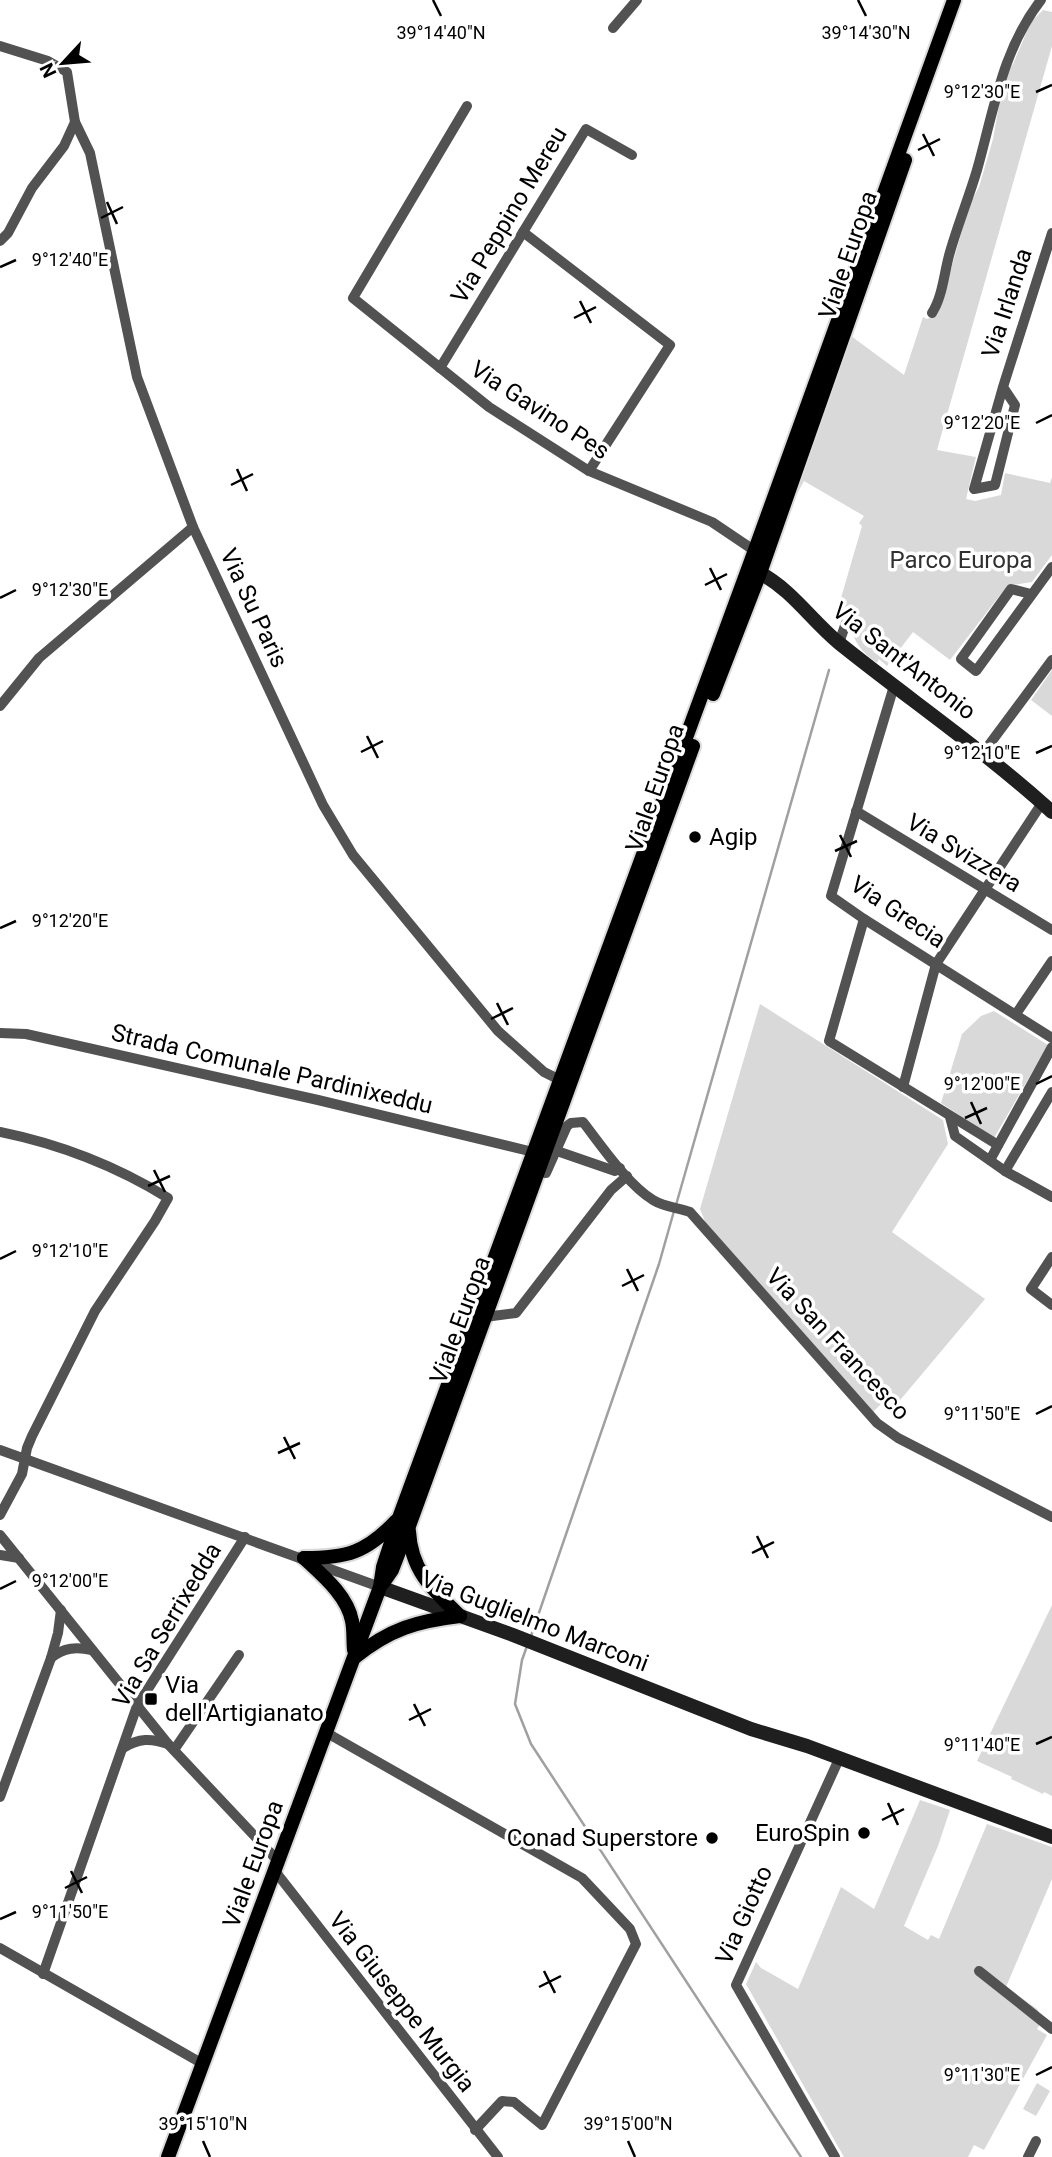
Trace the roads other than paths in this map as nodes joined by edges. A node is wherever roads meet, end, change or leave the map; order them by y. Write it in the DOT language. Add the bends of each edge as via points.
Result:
graph roads {
  1 [pos="637,0"];
  2 [pos="954,0"];
  3 [pos="964,0"];
  4 [pos="1041,0"];
  5 [pos="612,28"];
  6 [pos="0,46"];
  7 [pos="467,106"];
  8 [pos="75,122"];
  9 [pos="632,155"];
  10 [pos="523,232"];
  11 [pos="1052,233"];
  12 [pos="0,241"];
  13 [pos="932,313"];
  14 [pos="440,368"];
  15 [pos="1003,387"];
  16 [pos="589,471"];
  17 [pos="193,527"];
  18 [pos="755,551"];
  19 [pos="1052,567"];
  20 [pos="760,573"];
  21 [pos="1031,594"];
  22 [pos="848,617"];
  23 [pos="839,643"];
  24 [pos="1052,660"];
  25 [pos="894,686"];
  26 [pos="0,706"];
  27 [pos="983,753"];
  28 [pos="1047,808"];
  29 [pos="856,811"];
  30 [pos="985,891"];
  31 [pos="864,919"];
  32 [pos="1052,930"];
  33 [pos="1052,961"];
  34 [pos="936,964"];
  35 [pos="1016,1013"];
  36 [pos="0,1032"];
  37 [pos="1052,1038"];
  38 [pos="1052,1047"];
  39 [pos="560,1080"];
  40 [pos="903,1087"];
  41 [pos="1052,1092"];
  42 [pos="950,1117"];
  43 [pos="0,1132"];
  44 [pos="998,1145"];
  45 [pos="556,1151"];
  46 [pos="533,1152"];
  47 [pos="990,1160"];
  48 [pos="1005,1171"];
  49 [pos="538,1172"];
  50 [pos="624,1172"];
  51 [pos="1052,1196"];
  52 [pos="1052,1257"];
  53 [pos="1052,1305"];
  54 [pos="485,1317"];
  55 [pos="0,1450"];
  56 [pos="26,1460"];
  57 [pos="0,1515"];
  58 [pos="1052,1517"];
  59 [pos="404,1522"];
  60 [pos="0,1535"];
  61 [pos="245,1537"];
  62 [pos="0,1555"];
  63 [pos="19,1558"];
  64 [pos="304,1558"];
  65 [pos="380,1587"];
  66 [pos="61,1610"];
  67 [pos="460,1616"];
  68 [pos="92,1650"];
  69 [pos="239,1655"];
  70 [pos="51,1658"];
  71 [pos="354,1658"];
  72 [pos="137,1706"];
  73 [pos="327,1733"];
  74 [pos="171,1747"];
  75 [pos="123,1748"];
  76 [pos="839,1759"];
  77 [pos="0,1797"];
  78 [pos="1052,1837"];
  79 [pos="277,1866"];
  80 [pos="0,1948"];
  81 [pos="979,1971"];
  82 [pos="43,1974"];
  83 [pos="1052,2029"];
  84 [pos="203,2064"];
  85 [pos="475,2130"];
  86 [pos="1036,2141"];
  87 [pos="168,2154"];
  88 [pos="498,2157"];
  89 [pos="835,2157"];
  90 [pos="1028,2157"];
  1 -- 5 [label="street"];
  2 -- 18 [label="main road, Viale Europa"];
  3 -- 20 [label="main road, Viale Europa"];
  4 -- 13 [label="street" via="1020,30 1003,71"];
  6 -- 8 [label="street, Via Su Paris" via="67,72"];
  7 -- 14 [label="street, Via Gavino Pes" via="353,298"];
  8 -- 12 [label="street"];
  8 -- 17 [label="street, Via Su Paris" via="90,153 137,377"];
  9 -- 10 [label="street, Via Peppino Mereu" via="586,129"];
  10 -- 14 [label="street, Via Peppino Mereu"];
  10 -- 16 [label="street" via="670,345"];
  11 -- 15 [label="street, Via Irlanda"];
  14 -- 16 [label="street, Via Gavino Pes" via="489,407"];
  15 -- 15 [label="street, Via Irlanda" via="981,464 974,489 995,485 1015,405"];
  16 -- 18 [label="street, Via Gavino Pes" via="699,516"];
  17 -- 26 [label="street" via="39,658"];
  17 -- 39 [label="street, Via Su Paris" via="323,805 353,855 498,1031 544,1072"];
  18 -- 39 [label="main road, Viale Europa"];
  19 -- 21 [label="street"];
  20 -- 23 [label="main road, Via Sant'Antonio" via="792,596"];
  20 -- 49 [label="main road, Viale Europa"];
  21 -- 21 [label="street" via="1011,589 961,659 976,671"];
  22 -- 23 [label="street"];
  23 -- 25 [label="main road, Via Sant'Antonio"];
  24 -- 27 [label="street"];
  25 -- 27 [label="main road, Via Sant'Antonio"];
  25 -- 29 [label="street, Via Grecia"];
  27 -- 28 [label="main road, Via Sant'Antonio"];
  28 -- 30 [label="street"];
  29 -- 30 [label="street, Via Svizzera"];
  29 -- 31 [label="street, Via Grecia" via="831,896"];
  30 -- 32 [label="street, Via Svizzera"];
  30 -- 34 [label="street"];
  31 -- 34 [label="street, Via Grecia"];
  31 -- 40 [label="street" via="829,1041"];
  33 -- 35 [label="street"];
  34 -- 35 [label="street, Via Grecia"];
  34 -- 40 [label="street"];
  35 -- 37 [label="street, Via Grecia"];
  36 -- 46 [label="street, Strada Comunale Pardinixeddu" via="26,1034"];
  38 -- 44 [label="street"];
  39 -- 46 [label="main road, Viale Europa"];
  40 -- 42 [label="street"];
  41 -- 48 [label="street"];
  42 -- 44 [label="street"];
  42 -- 47 [label="street" via="955,1136"];
  43 -- 56 [label="street" via="72,1150 168,1198 95,1311 32,1436"];
  44 -- 47 [label="street"];
  45 -- 49 [label="street, Via San Francesco" via="546,1172"];
  45 -- 50 [label="street"];
  45 -- 50 [label="street, Via San Francesco" via="568,1126 583,1122"];
  46 -- 59 [label="main road, Viale Europa"];
  47 -- 48 [label="street"];
  48 -- 51 [label="street"];
  49 -- 54 [label="main road, Viale Europa"];
  50 -- 54 [label="street" via="516,1313"];
  50 -- 58 [label="street, Via San Francesco" via="654,1200 690,1212 877,1423"];
  52 -- 53 [label="street" via="1031,1289"];
  54 -- 59 [label="main road, Viale Europa"];
  55 -- 56 [label="street, Via Guglielmo Marconi"];
  56 -- 57 [label="street"];
  56 -- 61 [label="street, Via Guglielmo Marconi"];
  59 -- 64 [label="main road" via="363,1549 332,1558"];
  59 -- 65 [label="main road, Viale Europa" via="392,1570"];
  59 -- 67 [label="main road" via="416,1566"];
  60 -- 63 [label="street, Via Giuseppe Murgia"];
  61 -- 64 [label="street, Via Guglielmo Marconi"];
  61 -- 72 [label="street, Via Sa Serrixedda"];
  62 -- 63 [label="street"];
  63 -- 66 [label="street, Via Giuseppe Murgia"];
  64 -- 65 [label="street, Via Guglielmo Marconi"];
  64 -- 71 [label="main road" via="349,1610"];
  65 -- 67 [label="main road, Via Guglielmo Marconi"];
  65 -- 71 [label="main road, Viale Europa"];
  66 -- 68 [label="street, Via Giuseppe Murgia"];
  66 -- 70 [label="street"];
  67 -- 71 [label="main road" via="404,1626"];
  67 -- 76 [label="main road, Via Guglielmo Marconi"];
  68 -- 70 [label="street" via="73,1648"];
  68 -- 72 [label="street, Via Giuseppe Murgia"];
  69 -- 74 [label="street"];
  70 -- 77 [label="street"];
  71 -- 73 [label="main road, Viale Europa"];
  72 -- 74 [label="street, Via Giuseppe Murgia"];
  72 -- 75 [label="street, Via Sa Serrixedda"];
  73 -- 79 [label="main road, Viale Europa"];
  73 -- 85 [label="street" via="582,1878 630,1929 636,1944 542,2125 514,2102 502,2101"];
  74 -- 75 [label="street" via="149,1738"];
  74 -- 79 [label="street, Via Giuseppe Murgia"];
  75 -- 82 [label="street, Via Sa Serrixedda"];
  76 -- 78 [label="main road, Via Guglielmo Marconi"];
  76 -- 89 [label="street, Via Giotto" via="736,1985"];
  79 -- 84 [label="main road, Viale Europa"];
  79 -- 85 [label="street, Via Giuseppe Murgia"];
  80 -- 82 [label="street"];
  81 -- 83 [label="street"];
  82 -- 84 [label="street"];
  84 -- 87 [label="main road, Viale Europa"];
  85 -- 88 [label="street, Via Giuseppe Murgia"];
  86 -- 90 [label="street"];
}
